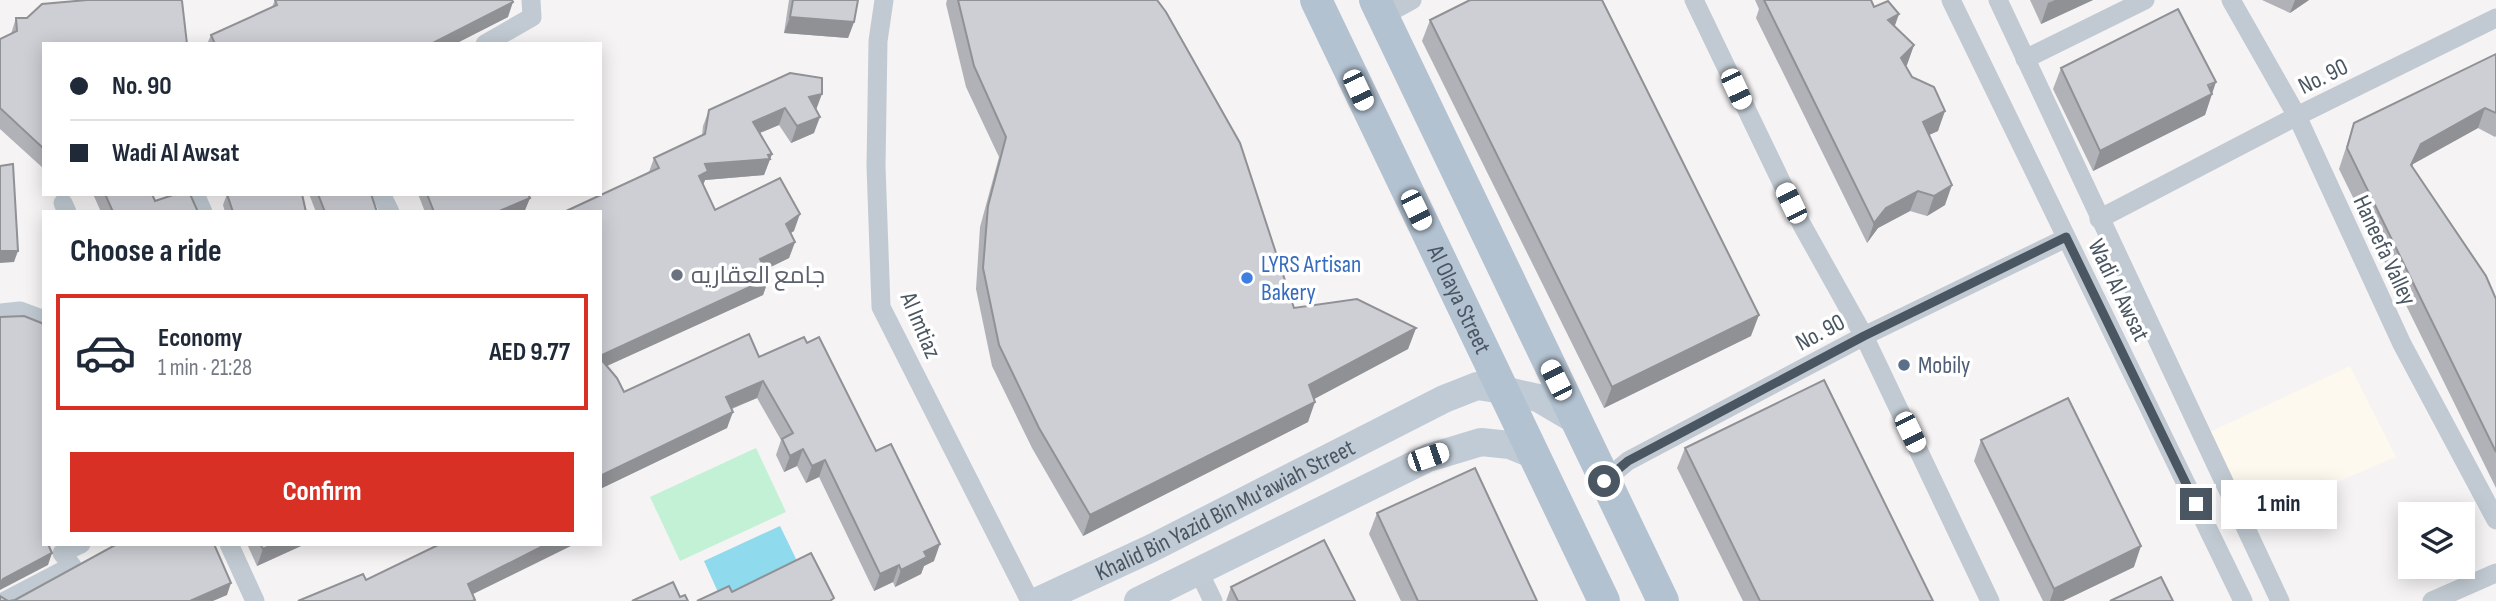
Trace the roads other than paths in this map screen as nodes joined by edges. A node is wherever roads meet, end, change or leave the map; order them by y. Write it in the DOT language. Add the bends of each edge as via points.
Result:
graph roads {
  1 [pos="531,0"];
  2 [pos="884,0"];
  3 [pos="1316,0"];
  4 [pos="1412,0"];
  5 [pos="1694,0"];
  6 [pos="1951,0"];
  7 [pos="1998,0"];
  8 [pos="2145,0"];
  9 [pos="2231,0"];
  10 [pos="1379,8"];
  11 [pos="2496,18"];
  12 [pos="488,42"];
  13 [pos="2025,59"];
  14 [pos="2297,116"];
  15 [pos="2099,219"];
  16 [pos="2066,237"];
  17 [pos="0,313"];
  18 [pos="42,319"];
  19 [pos="1864,336"];
  20 [pos="1503,390"];
  21 [pos="1412,417"];
  22 [pos="1577,421"];
  23 [pos="1534,454"];
  24 [pos="1428,457"];
  25 [pos="1604,481"];
  26 [pos="2496,520"];
  27 [pos="77,546"];
  28 [pos="230,546"];
  29 [pos="1198,570"];
  30 [pos="2496,573"];
  31 [pos="5,601"];
  32 [pos="255,601"];
  33 [pos="1030,601"];
  34 [pos="1038,601"];
  35 [pos="1138,601"];
  36 [pos="1213,601"];
  37 [pos="1604,601"];
  38 [pos="1663,601"];
  39 [pos="1990,601"];
  40 [pos="2243,601"];
  41 [pos="2280,601"];
  42 [pos="2432,601"];
  1 -- 12 [label="street" via="532,16"];
  2 -- 33 [label="street, Al Imtiaz" via="878,41 876,166 881,307"];
  3 -- 20 [label="main road, Al Olaya Street"];
  4 -- 10 [label="street"];
  5 -- 19 [label="street" via="1802,225"];
  6 -- 16 [label="street, Wadi Al Awsat"];
  7 -- 13 [label="street, Wadi Al Awsat"];
  8 -- 13 [label="street"];
  9 -- 14 [label="street, Haneefa Valley"];
  10 -- 22 [label="main road"];
  11 -- 14 [label="street, No. 90"];
  13 -- 15 [label="street, Wadi Al Awsat"];
  14 -- 15 [label="street, No. 90"];
  14 -- 26 [label="street, Haneefa Valley" via="2402,344"];
  15 -- 41 [label="street, Wadi Al Awsat"];
  16 -- 19 [label="street, No. 90"];
  16 -- 40 [label="street, Wadi Al Awsat"];
  17 -- 18 [label="street" via="19,311"];
  19 -- 25 [label="street, No. 90" via="1628,461"];
  19 -- 39 [label="street"];
  20 -- 21 [label="main road, Khalid Bin Yazid Bin Mu'awiah Street" via="1477,386"];
  20 -- 22 [label="main road, Khalid Bin Yazid Bin Mu'awiah Street" via="1538,398"];
  20 -- 23 [label="main road, Al Olaya Street"];
  21 -- 24 [label="main road" via="1430,433"];
  21 -- 34 [label="main road, Khalid Bin Yazid Bin Mu'awiah Street"];
  22 -- 25 [label="main road"];
  23 -- 24 [label="main road, Khalid Bin Yazid Bin Mu'awiah Street" via="1481,442"];
  23 -- 37 [label="main road, Al Olaya Street"];
  24 -- 29 [label="main road, Khalid Bin Yazid Bin Mu'awiah Street"];
  25 -- 38 [label="main road"];
  27 -- 31 [label="street" via="62,553 72,566"];
  28 -- 32 [label="street"];
  29 -- 35 [label="main road, Khalid Bin Yazid Bin Mu'awiah Street"];
  29 -- 36 [label="street"];
  30 -- 42 [label="street"];
}
